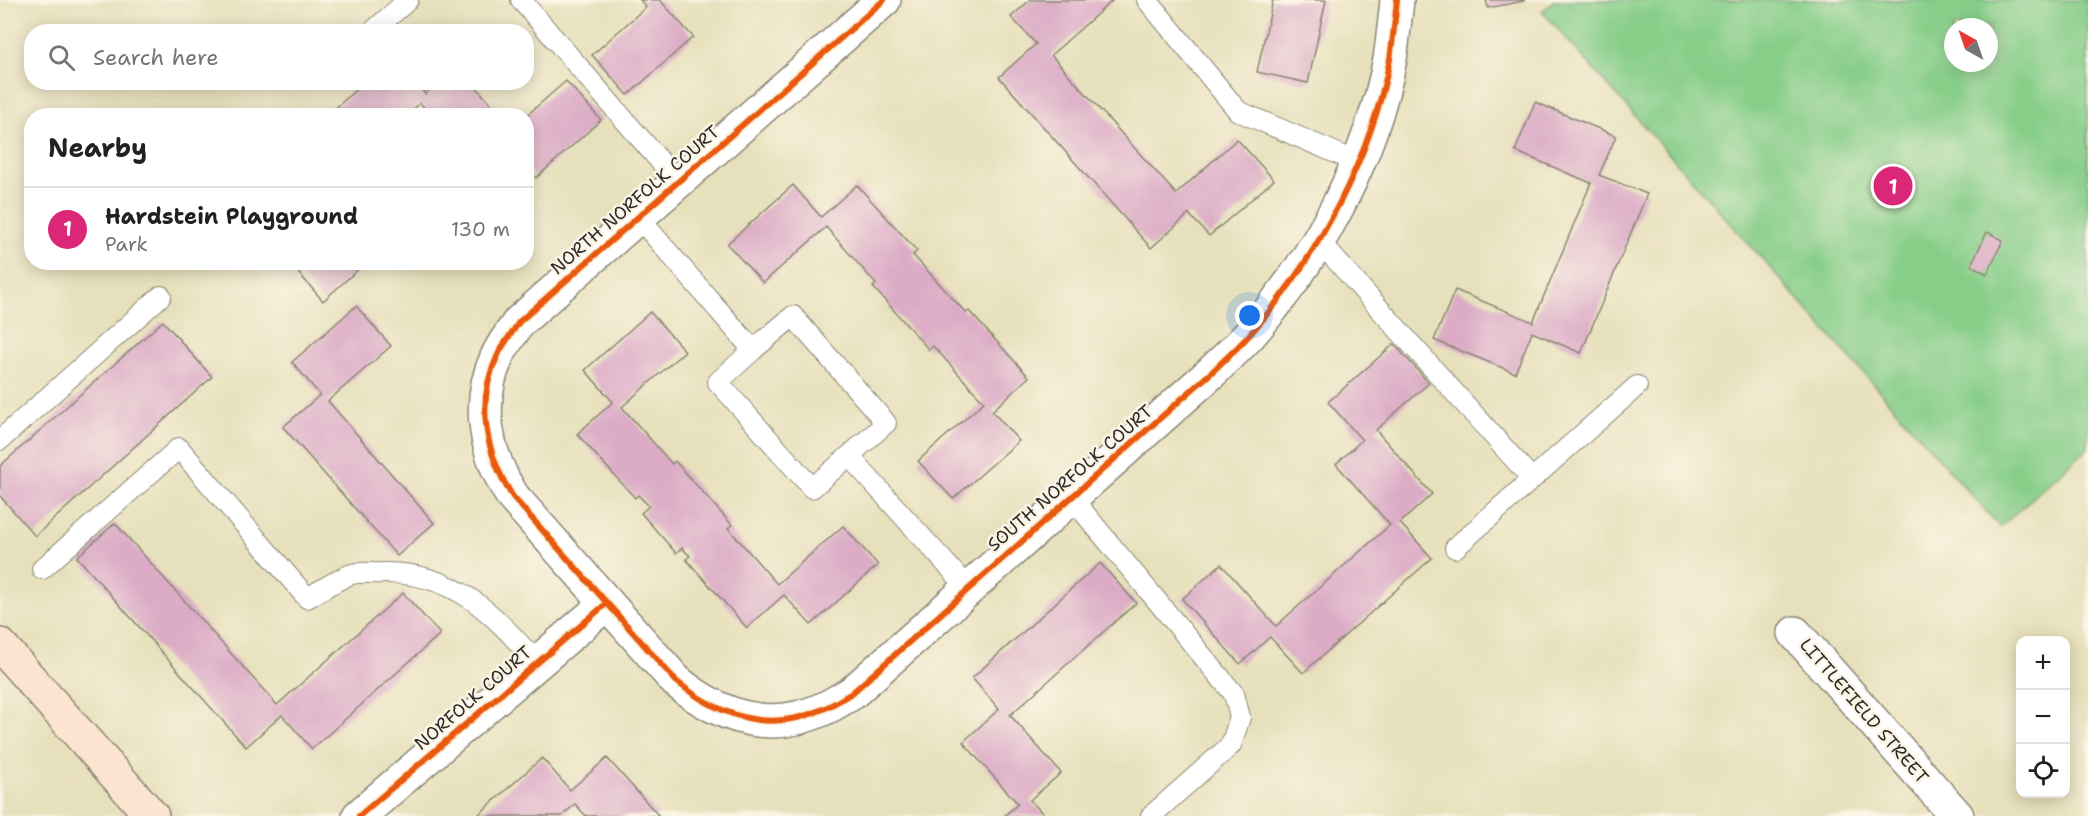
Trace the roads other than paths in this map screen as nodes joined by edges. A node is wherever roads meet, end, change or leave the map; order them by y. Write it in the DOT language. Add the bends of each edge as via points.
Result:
graph roads {
  1 [pos="408,0"];
  2 [pos="521,0"];
  3 [pos="884,0"];
  4 [pos="1147,0"];
  5 [pos="1397,0"];
  6 [pos="381,24"];
  7 [pos="1357,162"];
  8 [pos="678,182"];
  9 [pos="638,217"];
  10 [pos="1318,240"];
  11 [pos="161,296"];
  12 [pos="753,350"];
  13 [pos="1637,386"];
  14 [pos="0,440"];
  15 [pos="849,456"];
  16 [pos="1532,479"];
  17 [pos="1071,497"];
  18 [pos="1455,548"];
  19 [pos="42,568"];
  20 [pos="968,588"];
  21 [pos="607,603"];
  22 [pos="1795,633"];
  23 [pos="0,645"];
  24 [pos="537,663"];
  25 [pos="152,816"];
  26 [pos="359,816"];
  27 [pos="1151,816"];
  28 [pos="1957,816"];
  1 -- 6 [label="lane"];
  2 -- 8 [label="lane"];
  3 -- 8 [label="street, NORTH NORFOLK COURT"];
  4 -- 7 [label="lane" via="1238,111"];
  5 -- 7 [label="street, SOUTH NORFOLK COURT" via="1390,60 1370,132"];
  7 -- 10 [label="street, SOUTH NORFOLK COURT" via="1339,205"];
  8 -- 9 [label="street, NORTH NORFOLK COURT"];
  9 -- 12 [label="lane"];
  9 -- 21 [label="street, NORTH NORFOLK COURT" via="519,322 497,356 487,388 485,421 490,453 500,476 513,497"];
  10 -- 16 [label="lane"];
  10 -- 17 [label="street, SOUTH NORFOLK COURT" via="1252,332"];
  11 -- 14 [label="lane"];
  12 -- 15 [label="lane" via="718,382 812,488"];
  12 -- 15 [label="lane" via="793,316 886,423"];
  13 -- 16 [label="lane"];
  15 -- 20 [label="lane"];
  16 -- 18 [label="lane"];
  17 -- 20 [label="street, SOUTH NORFOLK COURT"];
  17 -- 27 [label="lane" via="1234,694 1240,717 1231,745"];
  19 -- 24 [label="lane" via="179,448 307,598 352,574 427,577 458,590 495,618"];
  20 -- 21 [label="street, SOUTH NORFOLK COURT" via="852,693 802,717 770,721 738,717 695,696 676,681"];
  21 -- 24 [label="street, NORFOLK COURT"];
  22 -- 28 [label="street, LITTLEFIELD STREET"];
  23 -- 25 [label="street"];
  24 -- 26 [label="street, NORFOLK COURT"];
}
